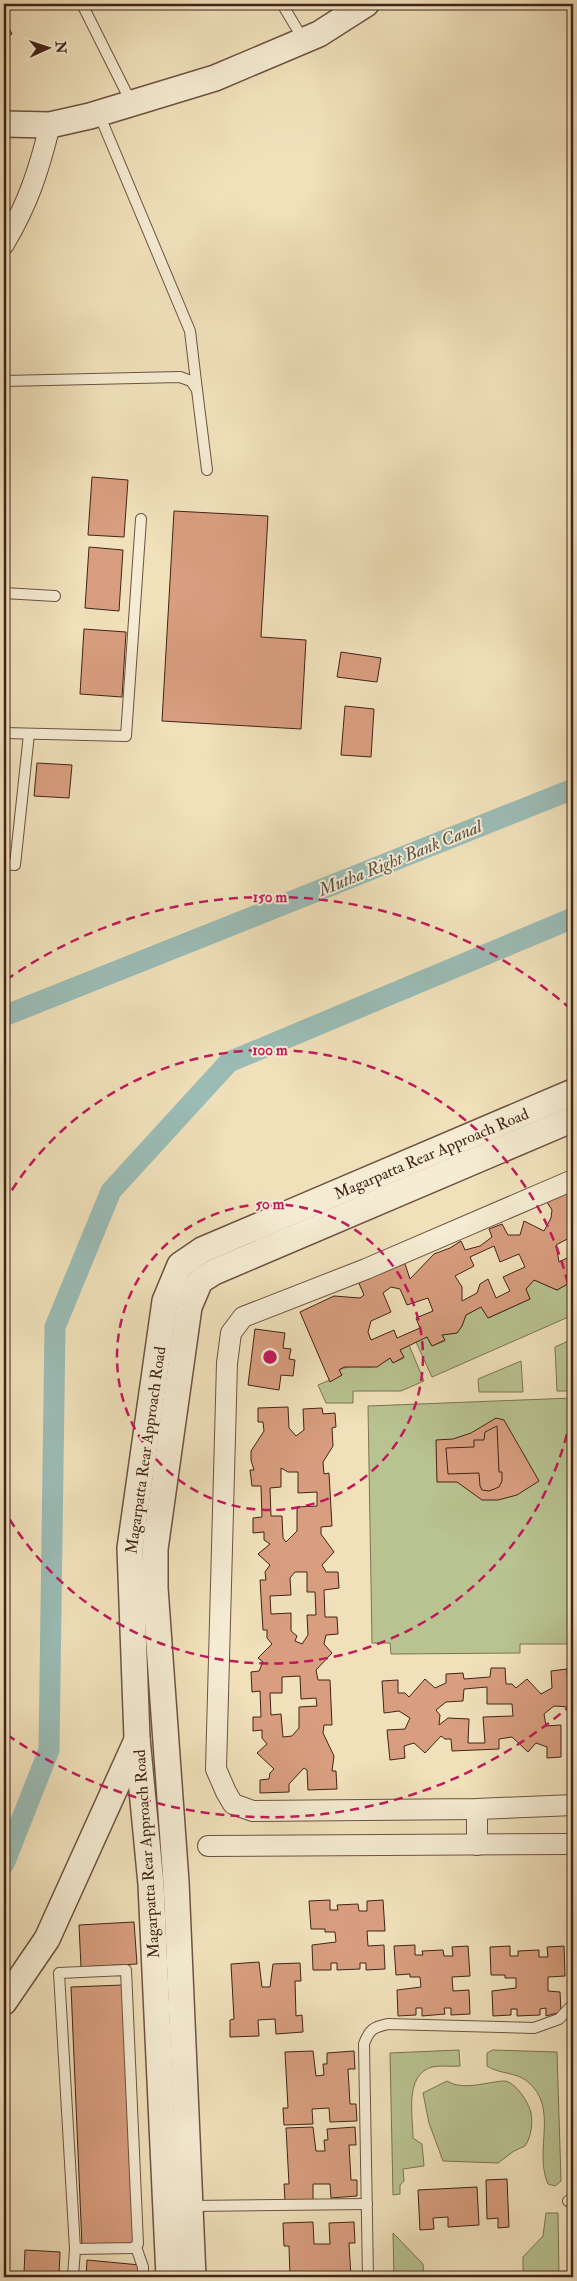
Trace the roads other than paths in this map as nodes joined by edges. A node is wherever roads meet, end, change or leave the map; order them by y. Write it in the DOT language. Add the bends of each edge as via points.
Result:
graph roads {
  1 [pos="82,4"];
  2 [pos="282,4"];
  3 [pos="366,4"];
  4 [pos="304,40"];
  5 [pos="130,102"];
  6 [pos="98,113"];
  7 [pos="4,124"];
  8 [pos="50,125"];
  9 [pos="4,244"];
  10 [pos="4,381"];
  11 [pos="196,390"];
  12 [pos="206,470"];
  13 [pos="142,519"];
  14 [pos="4,593"];
  15 [pos="55,596"];
  16 [pos="4,733"];
  17 [pos="29,734"];
  18 [pos="4,864"];
  19 [pos="573,1092"];
  20 [pos="573,1119"];
  21 [pos="573,1180"];
  22 [pos="163,1708"];
  23 [pos="137,1738"];
  24 [pos="573,1806"];
  25 [pos="476,1810"];
  26 [pos="573,1844"];
  27 [pos="208,1846"];
  28 [pos="477,1846"];
  29 [pos="4,2002"];
  30 [pos="573,2004"];
  31 [pos="367,2204"];
  32 [pos="178,2207"];
  33 [pos="136,2247"];
  34 [pos="76,2249"];
  35 [pos="72,2277"];
  36 [pos="144,2277"];
  37 [pos="169,2277"];
  38 [pos="194,2277"];
  39 [pos="368,2277"];
  1 -- 5 [label="lane"];
  2 -- 4 [label="lane"];
  3 -- 4 [label="street"];
  4 -- 5 [label="street" via="214,78"];
  5 -- 6 [label="street"];
  6 -- 8 [label="street"];
  6 -- 11 [label="lane" via="190,331"];
  7 -- 8 [label="street"];
  8 -- 9 [label="street" via="25,208"];
  10 -- 11 [label="lane" via="180,377 191,381"];
  11 -- 12 [label="lane"];
  13 -- 17 [label="lane" via="126,736"];
  14 -- 15 [label="lane"];
  16 -- 17 [label="lane"];
  17 -- 18 [label="lane" via="15,865"];
  19 -- 23 [label="street, Magarpatta Rear Approach Road" via="202,1250 180,1265 166,1301 130,1548"];
  20 -- 22 [label="street, Magarpatta Rear Approach Road" via="214,1272 200,1281 189,1307 155,1549"];
  21 -- 25 [label="street" via="366,1269 244,1317 231,1332 222,1479 216,1769 226,1792 233,1804 253,1811"];
  22 -- 23 [label="street"];
  22 -- 32 [label="street, Magarpatta Rear Approach Road" via="176,1882"];
  23 -- 29 [label="street" via="47,1939"];
  23 -- 32 [label="street, Magarpatta Rear Approach Road"];
  24 -- 25 [label="street"];
  25 -- 28 [label="street"];
  26 -- 28 [label="street"];
  27 -- 28 [label="street"];
  30 -- 31 [label="lane" via="559,2020 534,2028 388,2024 374,2027 364,2044"];
  31 -- 32 [label="lane"];
  31 -- 39 [label="lane"];
  32 -- 37 [label="street, Magarpatta Rear Approach Road"];
  32 -- 38 [label="street, Magarpatta Rear Approach Road"];
  33 -- 34 [label="lane"];
  33 -- 34 [label="lane" via="126,1970 59,1973"];
  33 -- 36 [label="lane"];
  34 -- 35 [label="lane"];
}
